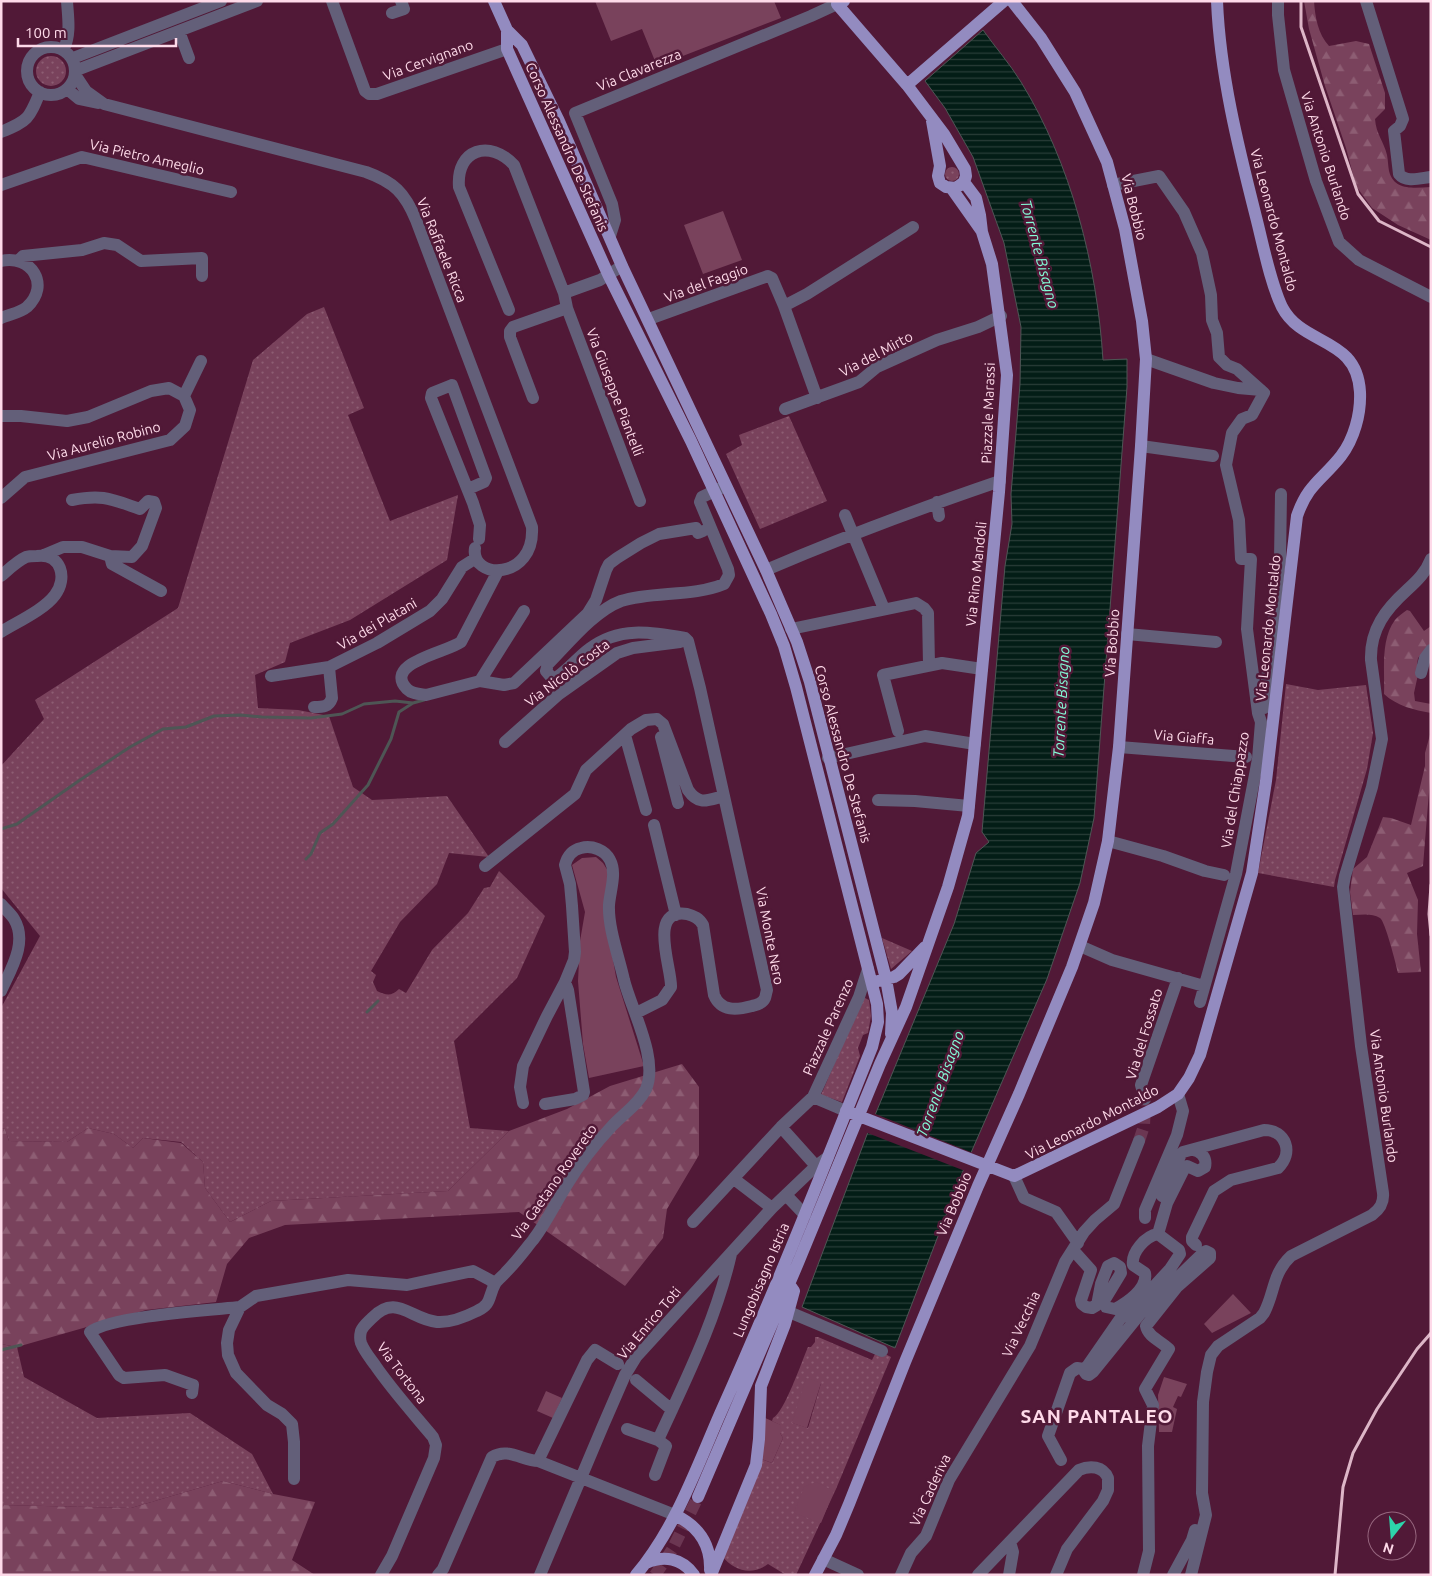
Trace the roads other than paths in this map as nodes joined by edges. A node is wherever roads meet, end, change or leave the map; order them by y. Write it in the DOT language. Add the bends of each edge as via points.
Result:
graph roads {
  1 [pos="67,1"];
  2 [pos="221,1"];
  3 [pos="332,1"];
  4 [pos="401,1"];
  5 [pos="494,1"];
  6 [pos="1004,1"];
  7 [pos="1012,1"];
  8 [pos="1217,1"];
  9 [pos="1278,1"];
  10 [pos="1366,1"];
  11 [pos="251,2"];
  12 [pos="839,2"];
  13 [pos="392,13"];
  14 [pos="69,29"];
  15 [pos="507,30"];
  16 [pos="179,31"];
  17 [pos="507,49"];
  18 [pos="94,50"];
  19 [pos="189,58"];
  20 [pos="72,64"];
  21 [pos="907,85"];
  22 [pos="67,89"];
  23 [pos="40,92"];
  24 [pos="104,104"];
  25 [pos="932,121"];
  26 [pos="1,132"];
  27 [pos="960,163"];
  28 [pos="940,166"];
  29 [pos="1431,177"];
  30 [pos="964,182"];
  31 [pos="1,185"];
  32 [pos="1113,186"];
  33 [pos="952,189"];
  34 [pos="231,192"];
  35 [pos="914,227"];
  36 [pos="982,232"];
  37 [pos="610,236"];
  38 [pos="19,260"];
  39 [pos="1,261"];
  40 [pos="622,266"];
  41 [pos="608,274"];
  42 [pos="202,276"];
  43 [pos="564,293"];
  44 [pos="1431,297"];
  45 [pos="784,306"];
  46 [pos="567,308"];
  47 [pos="509,310"];
  48 [pos="1000,316"];
  49 [pos="1,318"];
  50 [pos="648,319"];
  51 [pos="1146,359"];
  52 [pos="202,361"];
  53 [pos="1261,390"];
  54 [pos="184,396"];
  55 [pos="534,398"];
  56 [pos="817,398"];
  57 [pos="785,409"];
  58 [pos="1,416"];
  59 [pos="1141,446"];
  60 [pos="1213,456"];
  61 [pos="1000,481"];
  62 [pos="720,488"];
  63 [pos="468,489"];
  64 [pos="1281,494"];
  65 [pos="1,498"];
  66 [pos="72,500"];
  67 [pos="640,501"];
  68 [pos="937,502"];
  69 [pos="846,515"];
  70 [pos="939,516"];
  71 [pos="702,531"];
  72 [pos="853,534"];
  73 [pos="477,548"];
  74 [pos="44,555"];
  75 [pos="110,556"];
  76 [pos="1431,558"];
  77 [pos="766,570"];
  78 [pos="498,571"];
  79 [pos="1,576"];
  80 [pos="161,590"];
  81 [pos="884,609"];
  82 [pos="524,611"];
  83 [pos="591,616"];
  84 [pos="791,629"];
  85 [pos="1,632"];
  86 [pos="1127,634"];
  87 [pos="688,641"];
  88 [pos="1216,642"];
  89 [pos="1431,650"];
  90 [pos="929,665"];
  91 [pos="329,667"];
  92 [pos="982,669"];
  93 [pos="1422,673"];
  94 [pos="271,676"];
  95 [pos="480,682"];
  96 [pos="314,707"];
  97 [pos="1261,722"];
  98 [pos="663,724"];
  99 [pos="898,731"];
  100 [pos="625,735"];
  101 [pos="505,742"];
  102 [pos="975,744"];
  103 [pos="1119,746"];
  104 [pos="1246,757"];
  105 [pos="828,758"];
  106 [pos="724,796"];
  107 [pos="878,800"];
  108 [pos="678,802"];
  109 [pos="969,806"];
  110 [pos="646,810"];
  111 [pos="654,825"];
  112 [pos="1108,841"];
  113 [pos="485,866"];
  114 [pos="1224,876"];
  115 [pos="1,904"];
  116 [pos="676,915"];
  117 [pos="930,941"];
  118 [pos="1080,946"];
  119 [pos="868,969"];
  120 [pos="1178,978"];
  121 [pos="886,979"];
  122 [pos="565,982"];
  123 [pos="873,984"];
  124 [pos="1204,986"];
  125 [pos="1,990"];
  126 [pos="859,997"];
  127 [pos="1200,1002"];
  128 [pos="636,1013"];
  129 [pos="890,1041"];
  130 [pos="1178,1094"];
  131 [pos="813,1097"];
  132 [pos="1145,1099"];
  133 [pos="523,1103"];
  134 [pos="546,1104"];
  135 [pos="846,1111"];
  136 [pos="862,1118"];
  137 [pos="780,1127"];
  138 [pos="1140,1141"];
  139 [pos="1193,1150"];
  140 [pos="828,1157"];
  141 [pos="816,1166"];
  142 [pos="987,1166"];
  143 [pos="1014,1176"];
  144 [pos="734,1179"];
  145 [pos="786,1195"];
  146 [pos="1162,1196"];
  147 [pos="772,1208"];
  148 [pos="805,1215"];
  149 [pos="1145,1218"];
  150 [pos="693,1222"];
  151 [pos="1158,1234"];
  152 [pos="1196,1245"];
  153 [pos="1075,1246"];
  154 [pos="732,1251"];
  155 [pos="495,1284"];
  156 [pos="789,1284"];
  157 [pos="240,1308"];
  158 [pos="789,1312"];
  159 [pos="882,1351"];
  160 [pos="618,1364"];
  161 [pos="1084,1369"];
  162 [pos="636,1380"];
  163 [pos="192,1392"];
  164 [pos="672,1410"];
  165 [pos="987,1417"];
  166 [pos="627,1429"];
  167 [pos="658,1440"];
  168 [pos="1061,1460"];
  169 [pos="538,1461"];
  170 [pos="655,1475"];
  171 [pos="294,1479"];
  172 [pos="581,1479"];
  173 [pos="1202,1493"];
  174 [pos="698,1497"];
  175 [pos="675,1516"];
  176 [pos="1010,1542"];
  177 [pos="823,1559"];
  178 [pos="646,1563"];
  179 [pos="637,1574"];
  180 [pos="381,1575"];
  181 [pos="438,1575"];
  182 [pos="540,1575"];
  183 [pos="694,1575"];
  184 [pos="710,1575"];
  185 [pos="815,1575"];
  186 [pos="858,1575"];
  187 [pos="902,1575"];
  188 [pos="978,1575"];
  189 [pos="1009,1575"];
  190 [pos="1056,1575"];
  191 [pos="1143,1575"];
  192 [pos="1173,1575"];
  193 [pos="1191,1575"];
  1 -- 14 [label="street"];
  2 -- 18 [label="street"];
  3 -- 17 [label="street, Via Cervignano" via="365,91 369,94"];
  4 -- 13 [label="street" via="404,9"];
  5 -- 15 [label="main road, Corso Alessandro De Stefanis"];
  6 -- 21 [label="main road"];
  7 -- 32 [label="main road, Via Bobbio" via="1041,38 1075,92 1107,162"];
  8 -- 130 [label="main road, Via Leonardo Montaldo" via="1233,120 1278,296 1288,316 1298,326 1333,346 1349,360 1357,372 1360,393 1358,418 1348,447 1308,491 1297,516 1252,873 1200,1055"];
  9 -- 44 [label="street, Via Antonio Burlando" via="1284,70 1316,181 1340,242 1359,260"];
  10 -- 29 [label="street" via="1403,119 1394,131 1399,174 1406,179"];
  11 -- 16 [label="street"];
  12 -- 21 [label="main road, Piazzale Marassi"];
  12 -- 37 [label="street, Via Clavarezza" via="575,113 612,204 615,220"];
  14 -- 18 [label="street" via="75,45 84,50"];
  14 -- 20 [label="street"];
  15 -- 17 [label="main road, Corso Alessandro De Stefanis"];
  15 -- 37 [label="main road, Corso Alessandro De Stefanis" via="522,45"];
  16 -- 19 [label="street"];
  16 -- 20 [label="street"];
  17 -- 41 [label="main road, Corso Alessandro De Stefanis"];
  18 -- 20 [label="street"];
  20 -- 22 [label="street"];
  20 -- 23 [label="street" via="49,47 35,52 26,67 28,79"];
  20 -- 24 [label="street, Via Raffaele Ricca" via="86,91"];
  21 -- 25 [label="main road, Piazzale Marassi"];
  22 -- 23 [label="street" via="46,95"];
  22 -- 24 [label="street" via="79,99"];
  23 -- 26 [label="street" via="26,120"];
  24 -- 78 [label="street, Via Raffaele Ricca" via="366,172 390,182 406,198 532,527 532,538 525,556 511,569"];
  25 -- 27 [label="main road, Piazzale Marassi" via="951,144"];
  25 -- 28 [label="main road, Piazzale Marassi"];
  27 -- 28 [label="main road" via="950,161"];
  27 -- 30 [label="main road, Piazzale Marassi" via="966,172"];
  28 -- 33 [label="main road, Piazzale Marassi" via="939,180 946,188"];
  30 -- 33 [label="main road"];
  30 -- 36 [label="main road, Piazzale Marassi" via="976,198"];
  31 -- 34 [label="street, Via Pietro Ameglio" via="82,157"];
  32 -- 51 [label="main road, Via Bobbio" via="1125,229"];
  32 -- 53 [label="street" via="1159,176 1184,212 1202,253 1220,356"];
  33 -- 36 [label="main road, Piazzale Marassi"];
  35 -- 45 [label="street"];
  36 -- 48 [label="main road, Piazzale Marassi" via="992,264"];
  37 -- 40 [label="main road, Corso Alessandro De Stefanis"];
  38 -- 39 [label="street"];
  38 -- 42 [label="street" via="23,256 82,250 104,243 117,245 141,261 202,258"];
  38 -- 49 [label="street" via="34,272 38,285 36,292 26,308"];
  40 -- 41 [label="street"];
  40 -- 50 [label="main road, Corso Alessandro De Stefanis"];
  41 -- 43 [label="street"];
  41 -- 62 [label="main road, Corso Alessandro De Stefanis"];
  43 -- 46 [label="street, Via Giuseppe Piantelli"];
  43 -- 47 [label="street, Via Giuseppe Piantelli" via="514,164 493,151 479,150 463,163 459,187"];
  45 -- 50 [label="street, Via del Faggio" via="772,278 768,276"];
  45 -- 56 [label="street, Via del Faggio"];
  46 -- 55 [label="street" via="510,331"];
  46 -- 67 [label="street, Via Giuseppe Piantelli"];
  48 -- 56 [label="street, Via del Mirto" via="937,340 877,367 859,382"];
  48 -- 61 [label="main road, Piazzale Marassi" via="1007,374"];
  50 -- 62 [label="main road, Corso Alessandro De Stefanis"];
  51 -- 53 [label="street" via="1214,383"];
  51 -- 59 [label="main road, Via Bobbio"];
  52 -- 54 [label="street"];
  53 -- 97 [label="street, Via del Chiappazzo" via="1264,396 1252,415 1242,419 1232,433 1226,466 1238,520 1241,558 1251,559 1247,629"];
  54 -- 58 [label="street, Via Aurelio Robino" via="169,388 151,391 88,417 67,421"];
  54 -- 65 [label="street, Via Aurelio Robino" via="190,410 185,426 170,440 26,478"];
  56 -- 57 [label="street, Via del Mirto"];
  59 -- 60 [label="street"];
  59 -- 86 [label="main road, Via Bobbio"];
  61 -- 68 [label="street"];
  61 -- 92 [label="main road, Via Rino Mandoli"];
  62 -- 77 [label="main road, Corso Alessandro De Stefanis"];
  62 -- 83 [label="street, Via Nicolò Costa" via="702,497 700,502 728,569 729,575 724,584 626,600"];
  62 -- 119 [label="main road, Corso Alessandro De Stefanis" via="784,646"];
  63 -- 63 [label="street" via="486,478 452,385 432,394 431,398"];
  63 -- 73 [label="street" via="480,526"];
  64 -- 97 [label="street" via="1280,552"];
  66 -- 75 [label="street" via="107,497 140,509 148,501 154,502 156,508 142,546 132,557"];
  68 -- 70 [label="street"];
  68 -- 72 [label="street"];
  69 -- 72 [label="street"];
  71 -- 83 [label="street" via="698,533 696,528 658,534 609,564"];
  72 -- 77 [label="street"];
  72 -- 81 [label="street"];
  73 -- 78 [label="street" via="486,568"];
  73 -- 91 [label="street, Via dei Platani" via="430,611"];
  74 -- 75 [label="street" via="63,547 82,547"];
  74 -- 79 [label="street" via="26,557"];
  74 -- 85 [label="street" via="53,558 61,568 61,583 56,594 46,604"];
  75 -- 80 [label="street" via="112,564"];
  76 -- 173 [label="street, Via Antonio Burlando" via="1420,578 1379,621 1374,634 1371,660 1382,739 1344,887 1360,1046 1383,1193 1381,1206 1362,1222 1291,1256 1283,1263 1264,1313 1218,1346 1211,1355 1204,1402"];
  77 -- 84 [label="main road, Corso Alessandro De Stefanis"];
  78 -- 95 [label="street" via="460,642 455,647 416,660 404,669 402,677 408,690 417,694"];
  81 -- 84 [label="street"];
  81 -- 90 [label="street" via="916,603 924,608 928,613"];
  82 -- 95 [label="street"];
  83 -- 87 [label="street, Via Nicolò Costa" via="548,664 546,671 552,678 590,648 621,633 648,632"];
  83 -- 95 [label="street" via="514,684 504,686"];
  84 -- 105 [label="main road, Corso Alessandro De Stefanis" via="810,682"];
  86 -- 88 [label="street"];
  86 -- 103 [label="main road, Via Bobbio"];
  87 -- 101 [label="street, Via Nicolò Costa" via="617,652 559,694"];
  87 -- 106 [label="street, Via Monte Nero"];
  89 -- 93 [label="street"];
  90 -- 92 [label="street" via="942,663"];
  90 -- 99 [label="street" via="883,674"];
  91 -- 94 [label="street, Via dei Platani"];
  91 -- 96 [label="street, Via dei Platani" via="332,698 326,707"];
  92 -- 102 [label="main road, Via Rino Mandoli"];
  97 -- 124 [label="street, Via del Chiappazzo" via="1258,759 1236,874"];
  98 -- 100 [label="street" via="657,719 646,720"];
  98 -- 106 [label="street" via="692,797 703,801"];
  98 -- 108 [label="street" via="659,730"];
  100 -- 110 [label="street"];
  100 -- 113 [label="street" via="586,770 575,794"];
  102 -- 105 [label="street" via="925,736"];
  102 -- 109 [label="main road, Via Rino Mandoli"];
  103 -- 104 [label="street, Via Giaffa"];
  103 -- 112 [label="main road, Via Bobbio"];
  105 -- 121 [label="main road, Corso Alessandro De Stefanis"];
  106 -- 116 [label="street, Via Monte Nero" via="767,990 760,1004 737,1010 717,1002 703,925 694,916"];
  107 -- 109 [label="street"];
  109 -- 117 [label="main road, Via Rino Mandoli"];
  111 -- 116 [label="street"];
  112 -- 114 [label="street"];
  112 -- 118 [label="main road, Via Bobbio" via="1098,889"];
  115 -- 125 [label="street" via="14,919 19,943 15,962"];
  116 -- 128 [label="street" via="666,924 663,936 671,987 662,1000"];
  117 -- 121 [label="main road, Via Rino Mandoli" via="898,974"];
  117 -- 129 [label="main road, Via Rino Mandoli"];
  118 -- 120 [label="street, Via del Fossato" via="1112,960"];
  118 -- 142 [label="main road, Via Bobbio"];
  119 -- 123 [label="main road, Corso Alessandro De Stefanis"];
  119 -- 126 [label="street, Piazzale Parenzo"];
  120 -- 124 [label="street, Via del Fossato"];
  120 -- 132 [label="street, Via del Fossato" via="1141,1085"];
  121 -- 123 [label="main road, Via Rino Mandoli"];
  121 -- 129 [label="main road, Corso Alessandro De Stefanis" via="892,1014"];
  122 -- 128 [label="street" via="575,952 570,884 565,865 569,856 578,849 596,848 612,863 609,907 612,928 626,987"];
  122 -- 133 [label="street" via="523,1066 520,1087"];
  122 -- 134 [label="street" via="584,1092 575,1099"];
  123 -- 126 [label="street"];
  123 -- 135 [label="main road, Lungobisagno Istria" via="877,1004 876,1033"];
  124 -- 127 [label="street, Via del Chiappazzo"];
  126 -- 131 [label="street, Piazzale Parenzo"];
  128 -- 155 [label="street, Via Gaetano Rovereto" via="648,1061 649,1077 644,1092 590,1152 535,1238"];
  129 -- 136 [label="main road, Lungobisagno Istria" via="867,1096"];
  130 -- 143 [label="main road, Via Leonardo Montaldo" via="1158,1107"];
  130 -- 149 [label="street" via="1183,1112 1177,1135 1145,1210"];
  131 -- 135 [label="street, Piazzale Parenzo"];
  131 -- 137 [label="street, Piazzale Parenzo"];
  135 -- 136 [label="main road, Via Leonardo Montaldo"];
  135 -- 140 [label="main road, Lungobisagno Istria"];
  136 -- 142 [label="main road, Via Leonardo Montaldo"];
  136 -- 156 [label="main road, Lungobisagno Istria"];
  137 -- 141 [label="street"];
  137 -- 144 [label="street, Piazzale Parenzo"];
  138 -- 153 [label="street, Via Vecchia" via="1114,1204 1095,1220"];
  139 -- 146 [label="street" via="1181,1154"];
  139 -- 151 [label="street" via="1203,1155 1205,1167 1198,1171 1185,1167 1167,1203"];
  139 -- 152 [label="street" via="1270,1130 1284,1139 1287,1152 1278,1168 1231,1180 1214,1191 1192,1238"];
  140 -- 141 [label="street, Via Enrico Toti"];
  140 -- 148 [label="main road, Lungobisagno Istria"];
  141 -- 145 [label="street, Via Enrico Toti"];
  142 -- 143 [label="main road, Via Leonardo Montaldo"];
  142 -- 177 [label="main road, Via Bobbio" via="849,1504"];
  143 -- 153 [label="street" via="1024,1198 1056,1212"];
  144 -- 147 [label="street"];
  144 -- 150 [label="street, Piazzale Parenzo"];
  145 -- 147 [label="street, Via Enrico Toti"];
  145 -- 148 [label="street"];
  147 -- 154 [label="street, Via Enrico Toti"];
  148 -- 175 [label="main road, Lungobisagno Istria"];
  151 -- 153 [label="street" via="1149,1238 1134,1254 1132,1263 1145,1274 1144,1283 1114,1309 1106,1307 1104,1301 1121,1273 1120,1267 1114,1263 1108,1266 1098,1303 1092,1308 1086,1307 1081,1300 1091,1270"];
  151 -- 161 [label="street" via="1180,1254 1147,1294 1120,1319"];
  153 -- 165 [label="street, Via Vecchia" via="1065,1262 1030,1346"];
  154 -- 164 [label="street" via="706,1336"];
  154 -- 172 [label="street, Via Enrico Toti" via="630,1366"];
  155 -- 157 [label="street" via="473,1271 407,1285 348,1280 256,1296"];
  155 -- 180 [label="street, Via Tortona" via="486,1306 459,1318 440,1322 388,1307 377,1313 362,1330 362,1344 382,1376 433,1436 436,1444 434,1458"];
  156 -- 158 [label="main road" via="794,1292"];
  156 -- 174 [label="main road, Lungobisagno Istria"];
  157 -- 163 [label="street" via="119,1322 90,1332 124,1378 165,1375 193,1385"];
  157 -- 171 [label="street" via="229,1330 228,1355 236,1374 266,1405 292,1424"];
  158 -- 159 [label="street"];
  158 -- 184 [label="main road" via="761,1386 756,1465"];
  160 -- 169 [label="street" via="595,1350"];
  161 -- 168 [label="street" via="1077,1368 1070,1373 1048,1436"];
  161 -- 191 [label="street" via="1090,1375 1140,1314 1204,1252 1211,1254 1177,1287 1146,1330 1168,1349 1146,1388 1153,1405 1148,1446 1149,1551"];
  162 -- 164 [label="street"];
  164 -- 167 [label="street"];
  165 -- 187 [label="street, Via Caderiva" via="949,1480 926,1536 910,1553"];
  166 -- 167 [label="street"];
  167 -- 170 [label="street" via="666,1446"];
  169 -- 172 [label="street"];
  169 -- 181 [label="street" via="510,1453 492,1457"];
  172 -- 175 [label="street"];
  172 -- 182 [label="street, Via Enrico Toti"];
  173 -- 192 [label="street" via="1192,1540"];
  173 -- 193 [label="street, Via Antonio Burlando" via="1206,1515"];
  175 -- 178 [label="main road, Lungobisagno Istria"];
  175 -- 184 [label="main road" via="700,1533 707,1548"];
  176 -- 188 [label="street"];
  176 -- 189 [label="street" via="1013,1552"];
  176 -- 190 [label="street" via="1079,1470 1090,1467 1104,1471 1108,1478 1106,1496 1067,1549"];
  177 -- 185 [label="main road, Via Bobbio"];
  177 -- 186 [label="street"];
  178 -- 179 [label="main road, Lungobisagno Istria"];
  178 -- 183 [label="main road" via="659,1558 672,1559 684,1564"];
}
